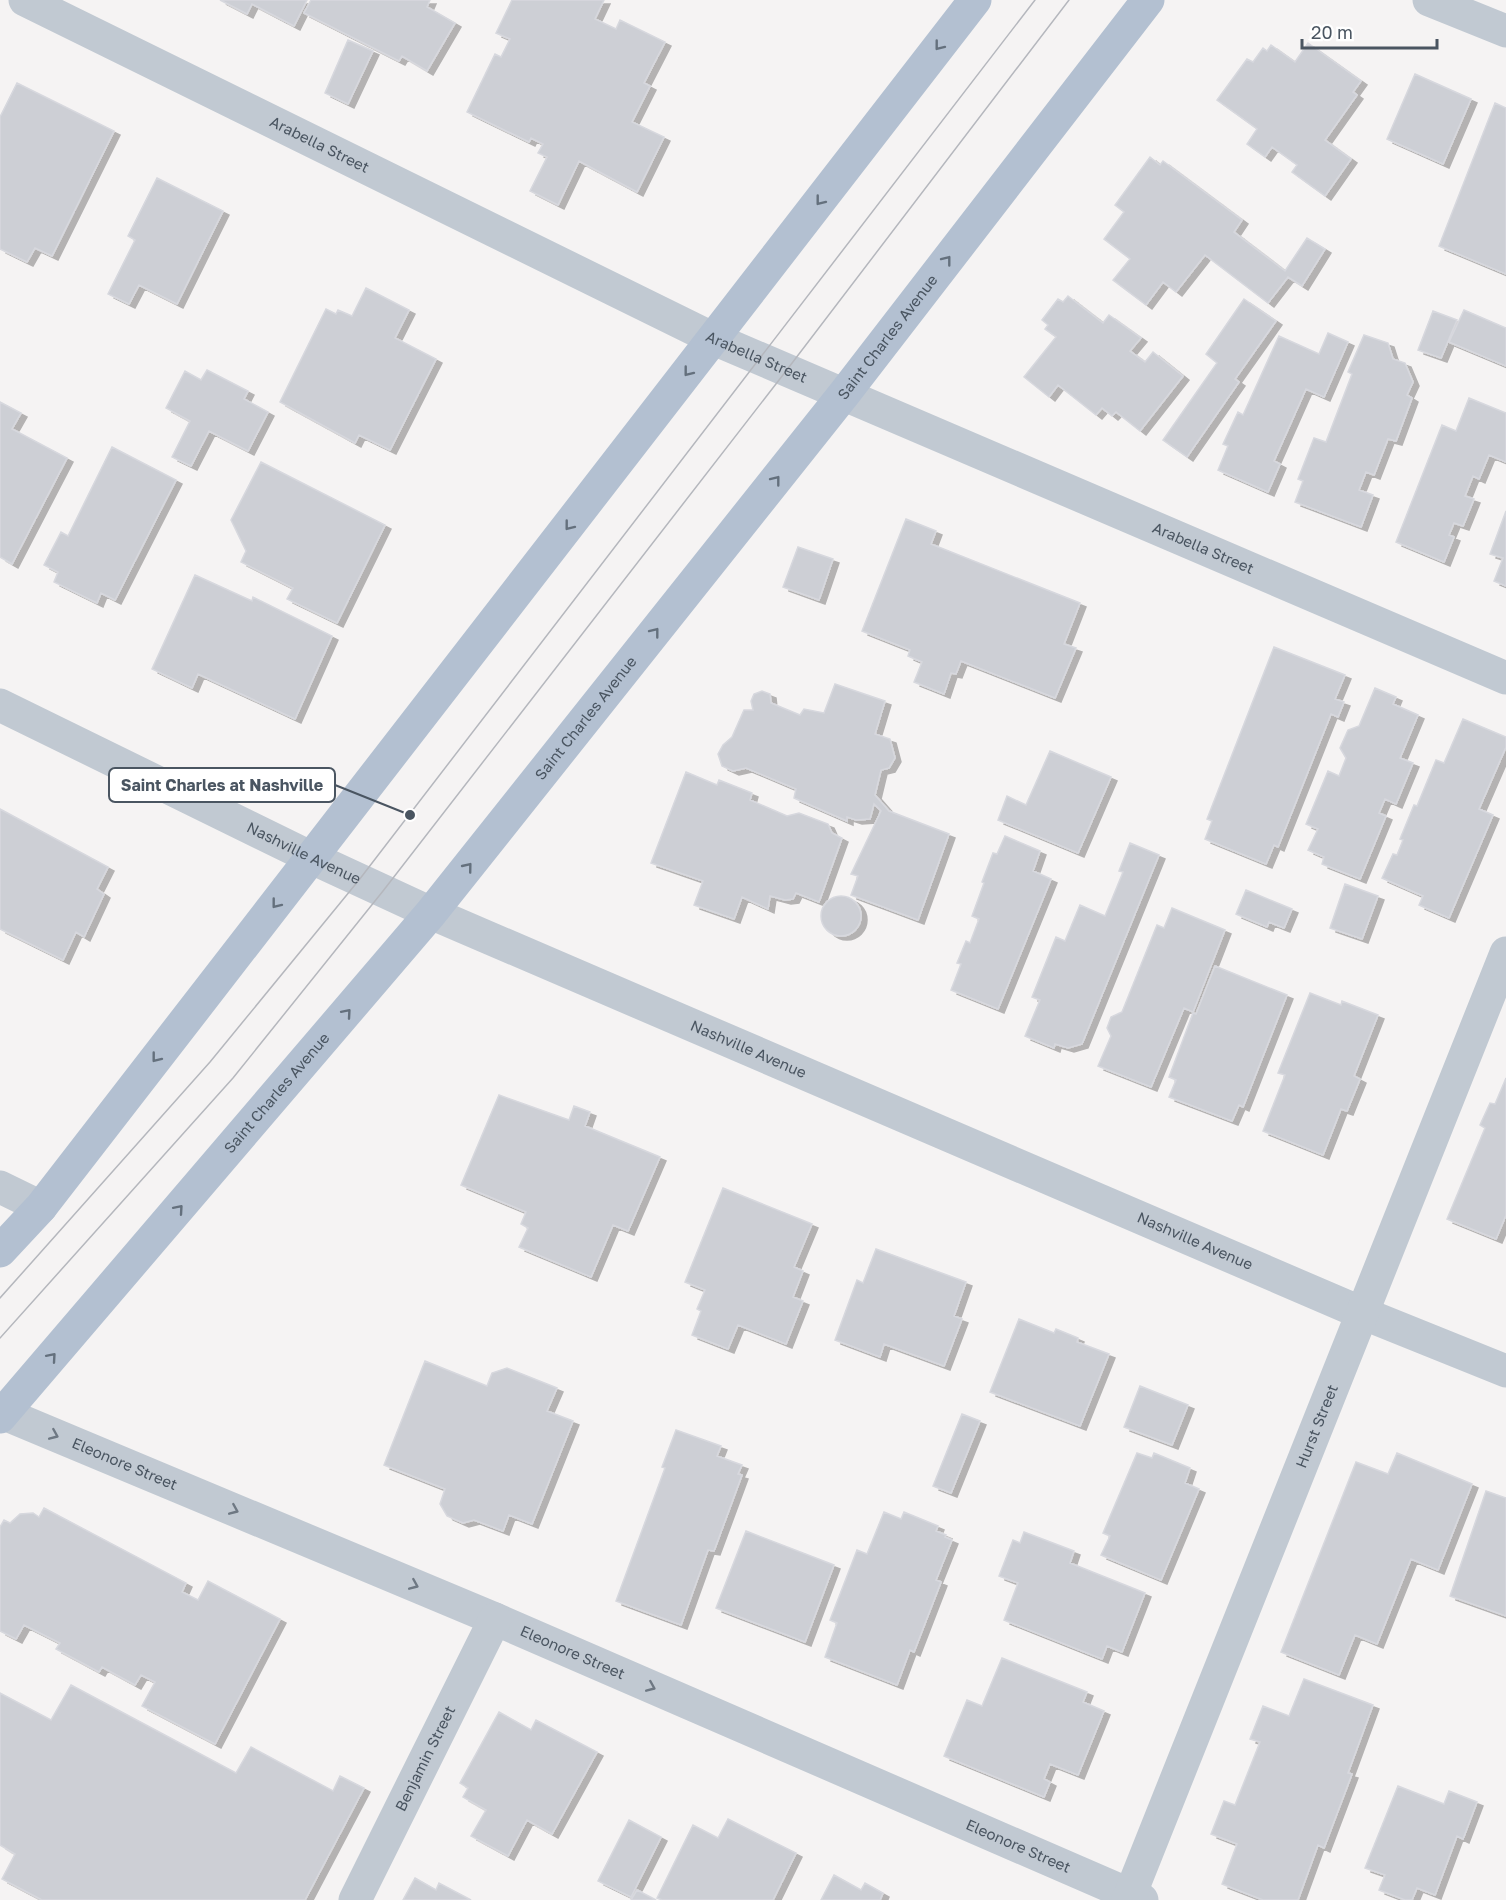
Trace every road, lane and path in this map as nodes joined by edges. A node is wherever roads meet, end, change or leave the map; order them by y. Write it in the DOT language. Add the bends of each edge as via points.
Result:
graph roads {
  1 [pos="25,0"];
  2 [pos="975,0"];
  3 [pos="1148,0"];
  4 [pos="1429,0"];
  5 [pos="1506,31"];
  6 [pos="714,339"];
  7 [pos="844,394"];
  8 [pos="1506,678"];
  9 [pos="0,705"];
  10 [pos="312,858"];
  11 [pos="431,913"];
  12 [pos="1506,953"];
  13 [pos="0,1187"];
  14 [pos="40,1207"];
  15 [pos="0,1251"];
  16 [pos="1362,1313"];
  17 [pos="1506,1371"];
  18 [pos="1,1414"];
  19 [pos="495,1619"];
  20 [pos="1134,1898"];
  21 [pos="355,1900"];
  1 -- 6 [label="street, Arabella Street"];
  2 -- 6 [label="main road, one-way"];
  7 -- 3 [label="main road, Saint Charles Avenue, one-way"];
  4 -- 5 [label="street"];
  6 -- 7 [label="street, Arabella Street"];
  6 -- 10 [label="main road, one-way"];
  7 -- 8 [label="street, Arabella Street"];
  11 -- 7 [label="main road, Saint Charles Avenue, one-way"];
  9 -- 10 [label="street, Nashville Avenue"];
  10 -- 11 [label="street, Nashville Avenue"];
  10 -- 14 [label="main road, one-way"];
  11 -- 16 [label="street, Nashville Avenue"];
  18 -- 11 [label="main road, Saint Charles Avenue, one-way"];
  12 -- 16 [label="street, Hurst Street"];
  13 -- 14 [label="street"];
  14 -- 15 [label="main road"];
  16 -- 17 [label="street, Nashville Avenue"];
  16 -- 20 [label="street, Hurst Street"];
  18 -- 19 [label="street, Eleonore Street, one-way"];
  19 -- 20 [label="street, Eleonore Street, one-way"];
  19 -- 21 [label="street, Benjamin Street"];
}
